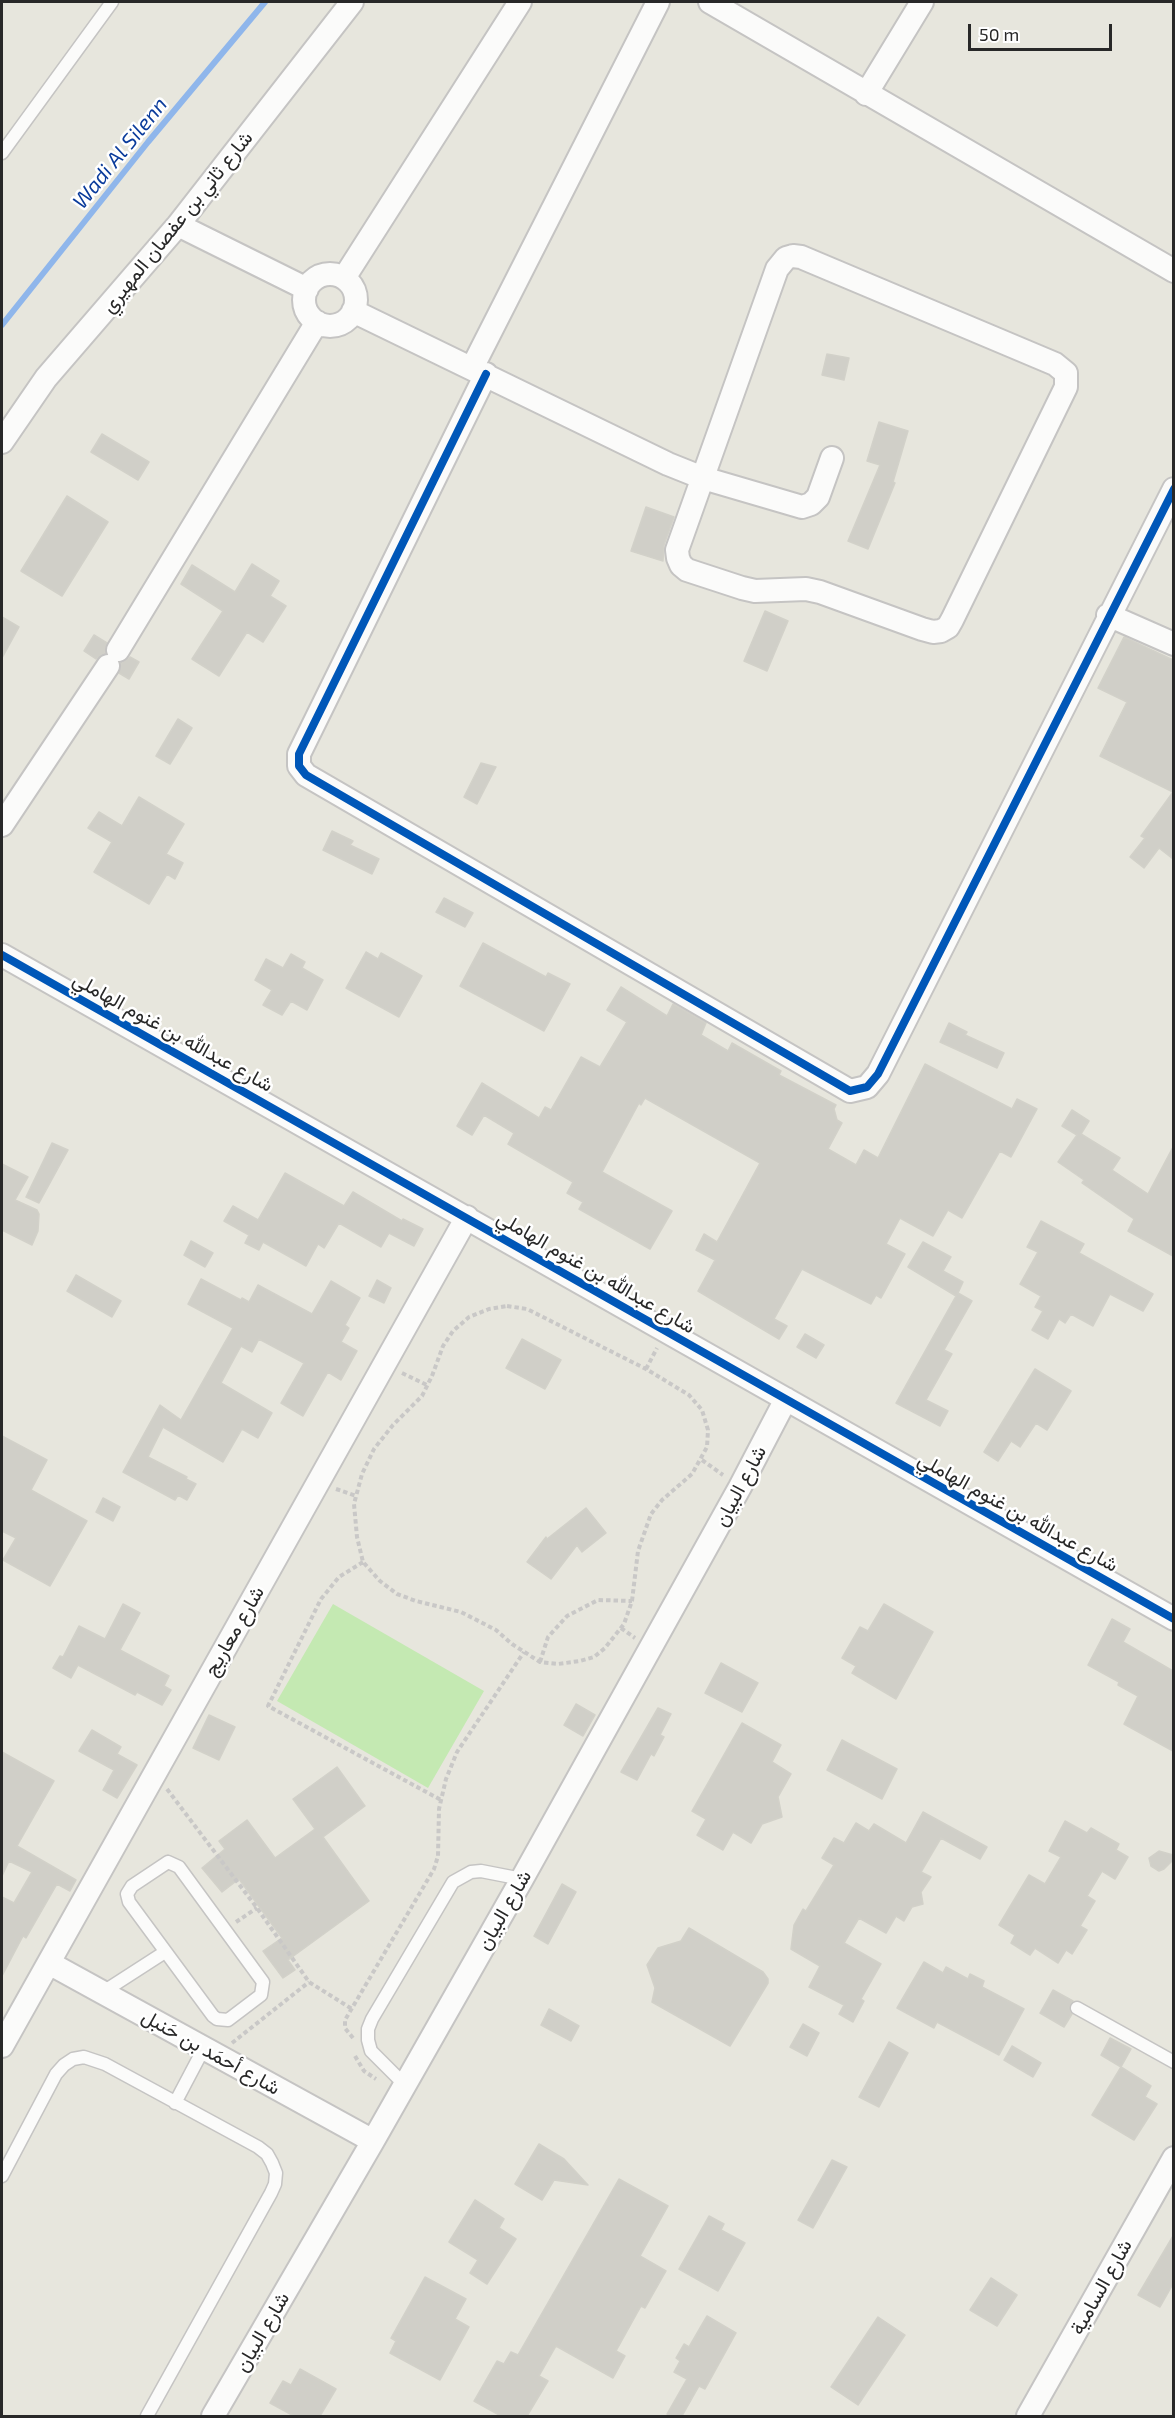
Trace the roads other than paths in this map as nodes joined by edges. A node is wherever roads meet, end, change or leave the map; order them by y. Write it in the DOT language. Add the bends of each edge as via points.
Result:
graph roads {
  1 [pos="112,2"];
  2 [pos="352,2"];
  3 [pos="520,2"];
  4 [pos="658,2"];
  5 [pos="710,2"];
  6 [pos="922,2"];
  7 [pos="866,94"];
  8 [pos="2,153"];
  9 [pos="178,225"];
  10 [pos="1173,271"];
  11 [pos="344,278"];
  12 [pos="307,289"];
  13 [pos="353,311"];
  14 [pos="317,322"];
  15 [pos="479,371"];
  16 [pos="2,442"];
  17 [pos="832,458"];
  18 [pos="703,478"];
  19 [pos="1173,489"];
  20 [pos="1108,615"];
  21 [pos="1173,644"];
  22 [pos="2,825"];
  23 [pos="2,955"];
  24 [pos="467,1217"];
  25 [pos="786,1400"];
  26 [pos="1173,1619"];
  27 [pos="522,1879"];
  28 [pos="165,1952"];
  29 [pos="49,1963"];
  30 [pos="103,1992"];
  31 [pos="1077,2008"];
  32 [pos="2,2046"];
  33 [pos="210,2052"];
  34 [pos="1173,2062"];
  35 [pos="401,2092"];
  36 [pos="175,2103"];
  37 [pos="373,2141"];
  38 [pos="1173,2158"];
  39 [pos="2,2176"];
  40 [pos="147,2416"];
  41 [pos="213,2416"];
  42 [pos="1028,2416"];
  1 -- 8 [label="lane"];
  2 -- 9 [label="street, شارع ثاني بن عفصان المهيري"];
  3 -- 11 [label="street"];
  4 -- 15 [label="street"];
  5 -- 7 [label="street"];
  6 -- 7 [label="street"];
  7 -- 10 [label="street"];
  9 -- 12 [label="street"];
  9 -- 16 [label="street, شارع ثاني بن عفصان المهيري" via="46,378"];
  11 -- 12 [label="street" via="321,276"];
  11 -- 13 [label="street" via="356,295"];
  12 -- 14 [label="street" via="305,306"];
  13 -- 14 [label="street" via="340,324"];
  13 -- 15 [label="street"];
  14 -- 22 [label="street" via="113,658"];
  15 -- 18 [label="street"];
  15 -- 20 [label="street" via="298,754 299,766 306,775 841,1088 850,1091 867,1087 878,1074"];
  17 -- 18 [label="street" via="818,497 802,507"];
  18 -- 18 [label="street" via="677,550 681,565 687,570 755,591 820,592 922,629 941,631 952,620 1066,387 1066,373 1055,364 801,256 786,258 777,269"];
  19 -- 20 [label="street"];
  20 -- 21 [label="street"];
  23 -- 24 [label="street, شارع عبدالله بن غنوم الهاملي"];
  24 -- 25 [label="street, شارع عبدالله بن غنوم الهاملي"];
  24 -- 29 [label="street, شارع معاريج"];
  25 -- 26 [label="street, شارع عبدالله بن غنوم الهاملي"];
  25 -- 27 [label="street, شارع البيان"];
  27 -- 35 [label="street, شارع البيان"];
  27 -- 35 [label="lane" via="481,1871 453,1882 372,2019 368,2029 371,2051"];
  28 -- 28 [label="lane" via="127,1894 132,1886 168,1862 179,1867 226,1929 264,1989 228,2020 217,2019"];
  28 -- 30 [label="lane"];
  29 -- 30 [label="street, شارع أحمَد بن حَنبل"];
  29 -- 32 [label="street, شارع معاريج"];
  30 -- 33 [label="street, شارع أحمَد بن حَنبل"];
  31 -- 34 [label="lane"];
  33 -- 36 [label="lane"];
  33 -- 37 [label="street, شارع أحمَد بن حَنبل"];
  35 -- 37 [label="street, شارع البيان"];
  36 -- 39 [label="lane" via="95,2059 73,2059 56,2074"];
  36 -- 40 [label="lane" via="267,2154 276,2173 275,2184"];
  37 -- 41 [label="street, شارع البيان"];
  38 -- 42 [label="street, شارع السامية"];
}
